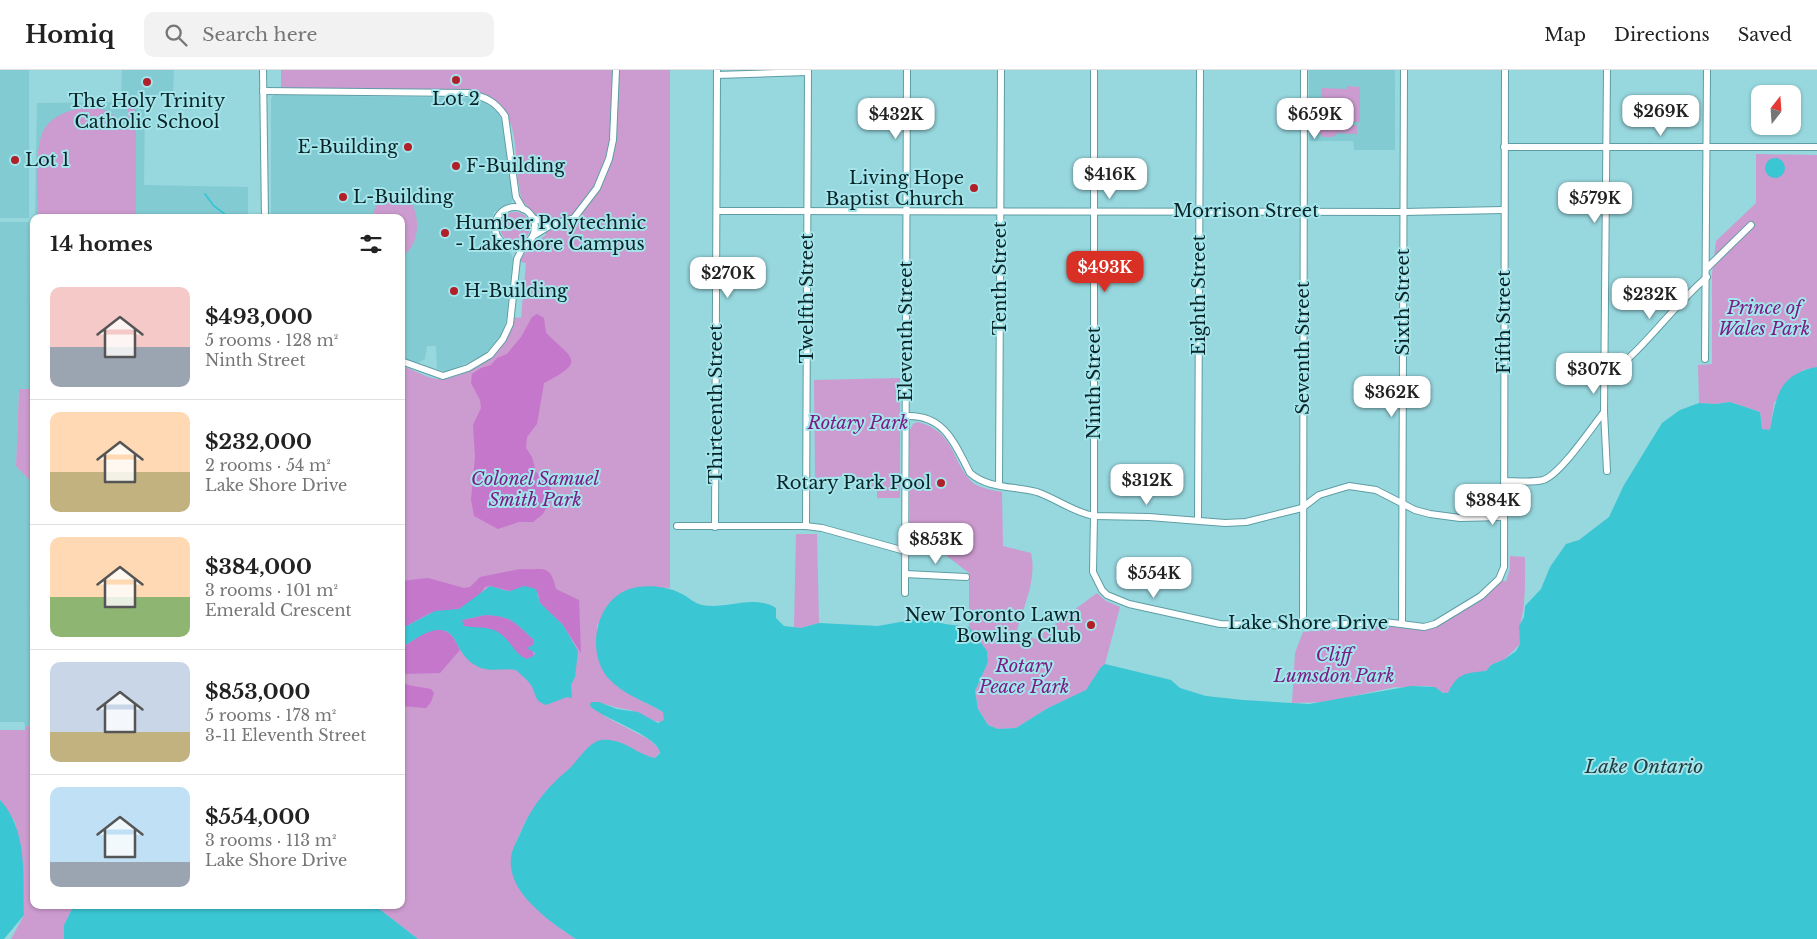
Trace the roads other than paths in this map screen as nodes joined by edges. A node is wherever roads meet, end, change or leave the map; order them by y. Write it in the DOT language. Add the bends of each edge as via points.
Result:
graph roads {
  1 [pos="263,70"];
  2 [pos="616,70"];
  3 [pos="907,70"];
  4 [pos="1001,70"];
  5 [pos="1094,70"];
  6 [pos="1200,70"];
  7 [pos="1304,70"];
  8 [pos="1404,70"];
  9 [pos="1505,70"];
  10 [pos="1607,70"];
  11 [pos="1707,70"];
  12 [pos="808,71"];
  13 [pos="717,73"];
  14 [pos="264,91"];
  15 [pos="1504,147"];
  16 [pos="1705,147"];
  17 [pos="1817,147"];
  18 [pos="1606,148"];
  19 [pos="516,197"];
  20 [pos="510,208"];
  21 [pos="523,209"];
  22 [pos="807,210"];
  23 [pos="906,210"];
  24 [pos="1000,210"];
  25 [pos="1094,210"];
  26 [pos="1200,210"];
  27 [pos="1304,210"];
  28 [pos="1504,210"];
  29 [pos="718,211"];
  30 [pos="1403,212"];
  31 [pos="265,214"];
  32 [pos="533,218"];
  33 [pos="551,225"];
  34 [pos="1751,225"];
  35 [pos="533,236"];
  36 [pos="524,245"];
  37 [pos="511,247"];
  38 [pos="517,259"];
  39 [pos="1707,268"];
  40 [pos="1707,277"];
  41 [pos="1705,359"];
  42 [pos="405,363"];
  43 [pos="1605,378"];
  44 [pos="1604,412"];
  45 [pos="906,416"];
  46 [pos="1607,471"];
  47 [pos="1504,481"];
  48 [pos="999,485"];
  49 [pos="1403,504"];
  50 [pos="1302,508"];
  51 [pos="1094,516"];
  52 [pos="1504,517"];
  53 [pos="1198,520"];
  54 [pos="677,526"];
  55 [pos="806,526"];
  56 [pos="715,527"];
  57 [pos="905,551"];
  58 [pos="1503,573"];
  59 [pos="905,574"];
  60 [pos="966,577"];
  61 [pos="905,593"];
  62 [pos="1402,623"];
  63 [pos="1303,626"];
  1 -- 14 [label="street"];
  2 -- 33 [label="street" via="614,140 602,178 574,218"];
  3 -- 23 [label="street, Eleventh Street"];
  4 -- 24 [label="street, Tenth Street"];
  5 -- 25 [label="street, Ninth Street"];
  6 -- 26 [label="street, Eighth Street"];
  7 -- 27 [label="street, Seventh Street"];
  8 -- 30 [label="street, Sixth Street"];
  9 -- 15 [label="street, Fifth Street"];
  10 -- 18 [label="street"];
  11 -- 16 [label="street"];
  12 -- 13 [label="street"];
  12 -- 22 [label="street, Twelfth Street"];
  13 -- 29 [label="street, Thirteenth Street"];
  14 -- 19 [label="street" via="468,93 486,97 505,116"];
  14 -- 31 [label="street"];
  15 -- 18 [label="street"];
  15 -- 28 [label="street, Fifth Street"];
  16 -- 17 [label="street"];
  16 -- 18 [label="street"];
  16 -- 39 [label="street"];
  18 -- 43 [label="street"];
  19 -- 20 [label="street"];
  19 -- 21 [label="street"];
  20 -- 21 [label="street"];
  20 -- 37 [label="street" via="499,215 495,228 500,240"];
  21 -- 32 [label="street"];
  22 -- 23 [label="street, Morrison Street"];
  22 -- 29 [label="street, Morrison Street"];
  22 -- 55 [label="street, Twelfth Street"];
  23 -- 24 [label="street, Morrison Street"];
  23 -- 45 [label="street, Eleventh Street"];
  24 -- 25 [label="street, Morrison Street"];
  24 -- 48 [label="street, Tenth Street"];
  25 -- 26 [label="street, Morrison Street"];
  25 -- 51 [label="street, Ninth Street"];
  26 -- 27 [label="street, Morrison Street"];
  26 -- 53 [label="street, Eighth Street"];
  27 -- 30 [label="street, Morrison Street"];
  27 -- 50 [label="street, Seventh Street"];
  28 -- 30 [label="street, Morrison Street"];
  28 -- 47 [label="street, Fifth Street"];
  29 -- 56 [label="street, Thirteenth Street"];
  30 -- 49 [label="street, Sixth Street"];
  32 -- 33 [label="street"];
  32 -- 35 [label="street"];
  33 -- 35 [label="street"];
  34 -- 39 [label="street"];
  35 -- 36 [label="street"];
  36 -- 37 [label="street"];
  36 -- 38 [label="street"];
  37 -- 38 [label="street"];
  38 -- 42 [label="street" via="510,324 490,355 477,364 443,376"];
  39 -- 40 [label="street"];
  40 -- 41 [label="street"];
  40 -- 43 [label="street"];
  43 -- 44 [label="street"];
  44 -- 46 [label="street"];
  44 -- 47 [label="street" via="1549,477 1538,481"];
  45 -- 48 [label="street" via="921,417 941,427 955,442 970,473"];
  45 -- 57 [label="street, Eleventh Street"];
  47 -- 52 [label="street, Fifth Street"];
  48 -- 51 [label="street" via="1037,492 1075,511"];
  49 -- 50 [label="street" via="1376,490 1349,486 1319,495"];
  49 -- 52 [label="street" via="1443,516"];
  49 -- 62 [label="street, Sixth Street"];
  50 -- 53 [label="street" via="1246,522"];
  50 -- 63 [label="street, Seventh Street"];
  51 -- 53 [label="street"];
  51 -- 63 [label="street, Lake Shore Drive" via="1093,572 1102,590 1113,599 1220,624"];
  52 -- 58 [label="street, Fifth Street"];
  54 -- 56 [label="street"];
  55 -- 56 [label="street"];
  55 -- 57 [label="street"];
  57 -- 59 [label="street, Eleventh Street"];
  58 -- 62 [label="street, Lake Shore Drive" via="1481,596 1435,624 1424,627"];
  59 -- 60 [label="street"];
  59 -- 61 [label="street, Eleventh Street"];
  62 -- 63 [label="street, Lake Shore Drive"];
}
